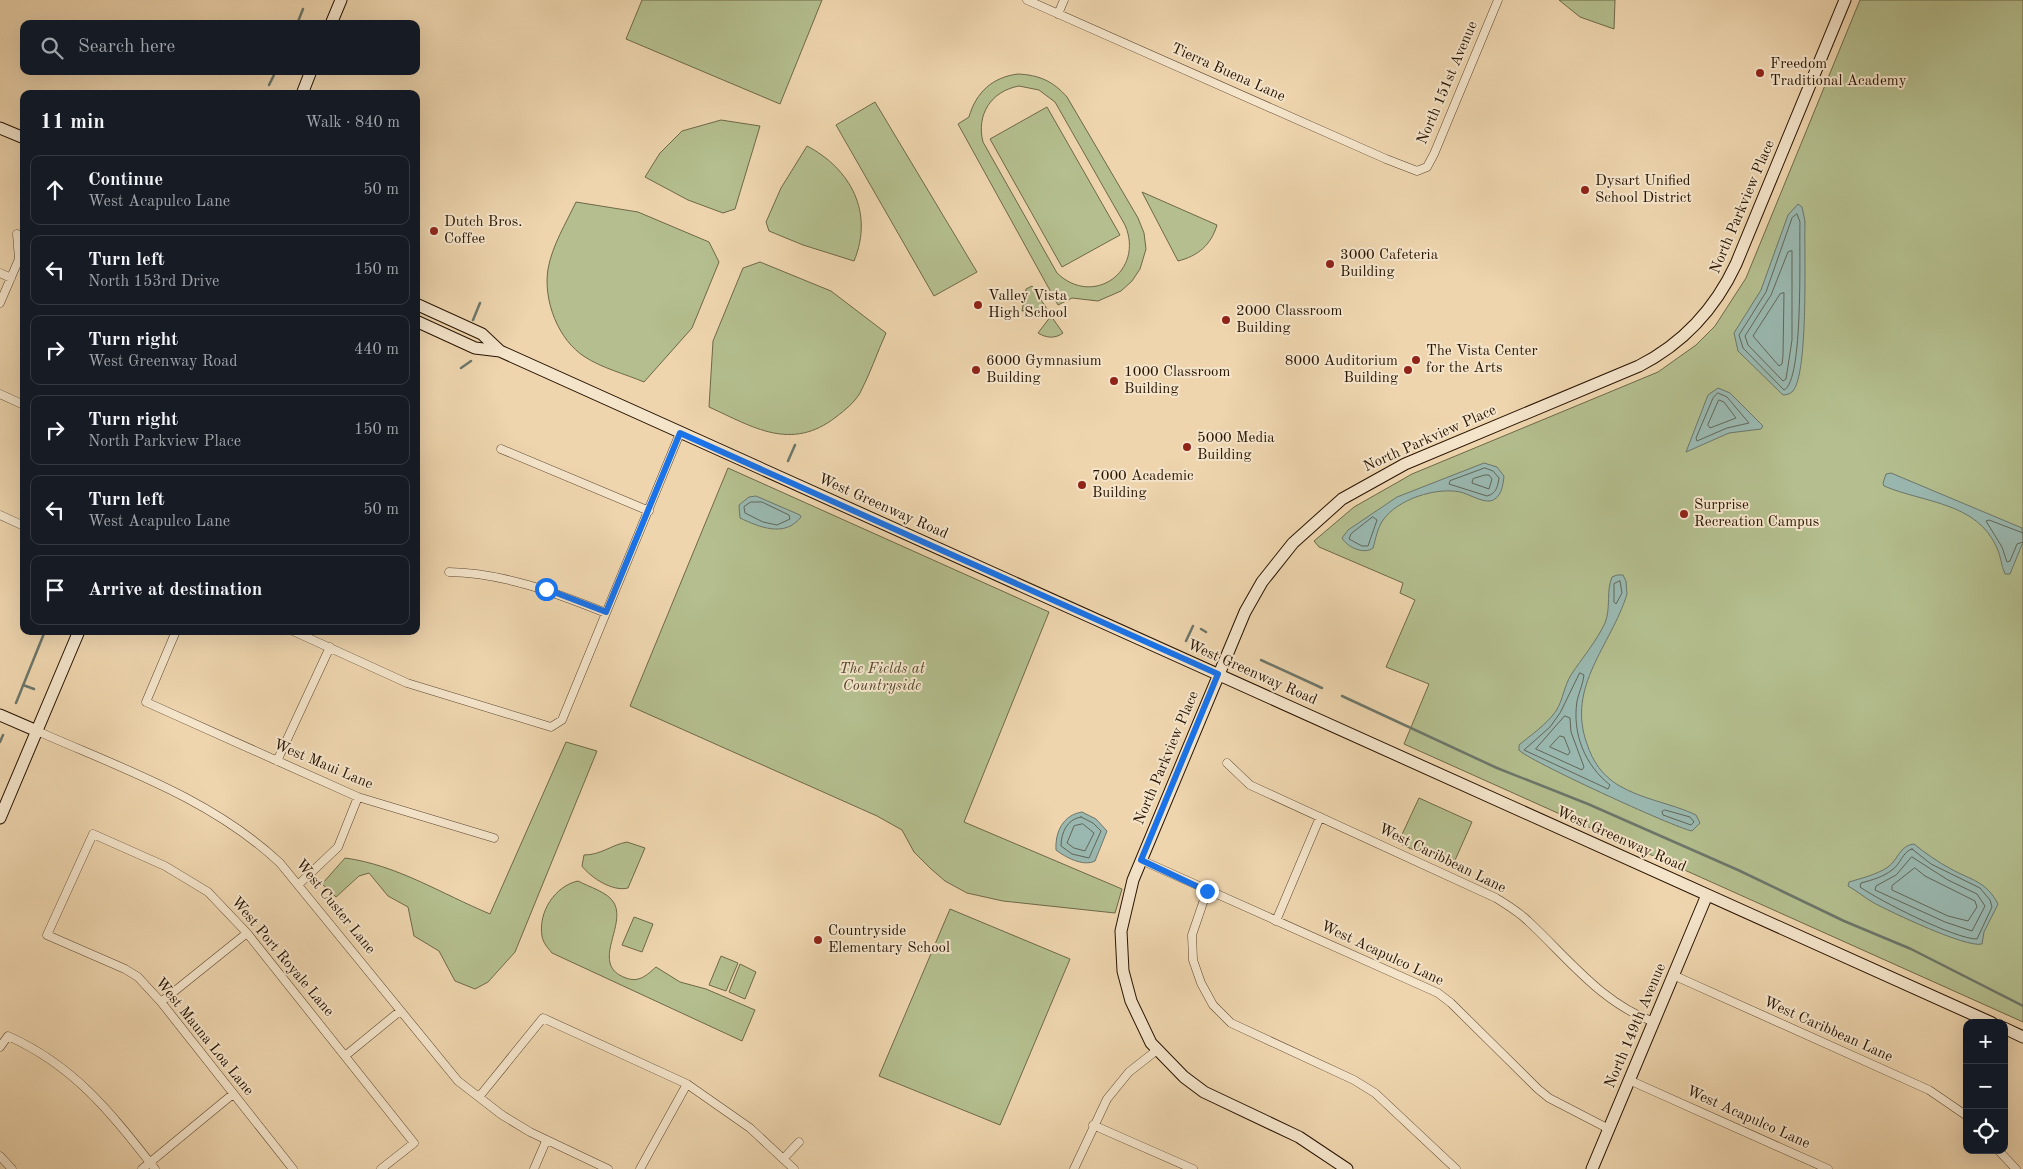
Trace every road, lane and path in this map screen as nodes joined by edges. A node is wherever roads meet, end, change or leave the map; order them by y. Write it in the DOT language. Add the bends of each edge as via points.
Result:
graph roads {
  1 [pos="341,0"];
  2 [pos="1027,0"];
  3 [pos="1064,0"];
  4 [pos="1498,0"];
  5 [pos="1845,0"];
  6 [pos="1058,14"];
  7 [pos="333,20"];
  8 [pos="310,75"];
  9 [pos="304,90"];
  10 [pos="0,128"];
  11 [pos="20,136"];
  12 [pos="1417,171"];
  13 [pos="17,234"];
  14 [pos="0,273"];
  15 [pos="11,278"];
  16 [pos="0,303"];
  17 [pos="420,306"];
  18 [pos="420,323"];
  19 [pos="500,351"];
  20 [pos="0,394"];
  21 [pos="20,403"];
  22 [pos="680,433"];
  23 [pos="501,449"];
  24 [pos="648,511"];
  25 [pos="0,515"];
  26 [pos="20,524"];
  27 [pos="449,572"];
  28 [pos="606,612"];
  29 [pos="77,635"];
  30 [pos="174,635"];
  31 [pos="302,635"];
  32 [pos="330,647"];
  33 [pos="1218,674"];
  34 [pos="0,715"];
  35 [pos="37,731"];
  36 [pos="277,761"];
  37 [pos="1227,763"];
  38 [pos="358,797"];
  39 [pos="1320,817"];
  40 [pos="0,818"];
  41 [pos="494,838"];
  42 [pos="1141,860"];
  43 [pos="298,886"];
  44 [pos="1207,891"];
  45 [pos="1707,895"];
  46 [pos="1276,921"];
  47 [pos="247,933"];
  48 [pos="47,935"];
  49 [pos="1674,976"];
  50 [pos="161,1002"];
  51 [pos="400,1011"];
  52 [pos="1983,1019"];
  53 [pos="1654,1022"];
  54 [pos="2008,1030"];
  55 [pos="2023,1037"];
  56 [pos="0,1047"];
  57 [pos="1157,1050"];
  58 [pos="345,1056"];
  59 [pos="1629,1080"];
  60 [pos="687,1084"];
  61 [pos="233,1094"];
  62 [pos="479,1097"];
  63 [pos="1963,1113"];
  64 [pos="1093,1125"];
  65 [pos="1609,1129"];
  66 [pos="546,1141"];
  67 [pos="799,1142"];
  68 [pos="2002,1154"];
  69 [pos="0,1156"];
  70 [pos="783,1159"];
  71 [pos="152,1166"];
  72 [pos="12,1169"];
  73 [pos="142,1169"];
  74 [pos="293,1169"];
  75 [pos="381,1169"];
  76 [pos="534,1169"];
  77 [pos="608,1169"];
  78 [pos="640,1169"];
  79 [pos="794,1169"];
  80 [pos="1074,1169"];
  81 [pos="1193,1169"];
  82 [pos="1346,1169"];
  83 [pos="1456,1169"];
  84 [pos="1592,1169"];
  85 [pos="1828,1169"];
  86 [pos="2016,1169"];
  1 -- 7 [label="main road"];
  2 -- 6 [label="street, Tierra Buena Lane"];
  3 -- 6 [label="street"];
  4 -- 12 [label="street, North 151st Avenue" via="1434,154 1427,167"];
  5 -- 33 [label="main road, North Parkview Place" via="1736,264 1715,302 1695,327 1655,358 1639,366 1405,464 1340,500 1293,543 1262,582"];
  6 -- 12 [label="street, Tierra Buena Lane"];
  8 -- 9 [label="main road"];
  10 -- 11 [label="main road"];
  13 -- 15 [label="street" via="19,259"];
  14 -- 15 [label="street"];
  15 -- 16 [label="street"];
  17 -- 19 [label="main road, West Greenway Road" via="482,334"];
  18 -- 19 [label="main road, West Greenway Road" via="475,348"];
  19 -- 22 [label="main road, West Greenway Road"];
  20 -- 21 [label="street"];
  22 -- 24 [label="street"];
  22 -- 33 [label="main road, West Greenway Road"];
  23 -- 24 [label="street"];
  24 -- 28 [label="street"];
  25 -- 26 [label="street"];
  27 -- 28 [label="street" via="468,572 546,589"];
  28 -- 32 [label="street" via="562,720 552,727 407,683"];
  29 -- 35 [label="main road"];
  30 -- 36 [label="street, West Maui Lane" via="146,702"];
  31 -- 32 [label="street"];
  32 -- 36 [label="street"];
  33 -- 42 [label="main road, North Parkview Place"];
  33 -- 45 [label="main road, West Greenway Road"];
  34 -- 35 [label="main road, West Custer Lane"];
  35 -- 40 [label="main road"];
  35 -- 43 [label="street, West Custer Lane" via="217,814 262,847"];
  36 -- 38 [label="street, West Maui Lane"];
  37 -- 39 [label="street, West Caribbean Lane" via="1250,785"];
  38 -- 41 [label="street, West Maui Lane"];
  38 -- 43 [label="street" via="338,847"];
  39 -- 46 [label="street"];
  39 -- 53 [label="street, West Caribbean Lane" via="1496,898 1527,919 1599,991 1624,1009"];
  42 -- 44 [label="street, West Acapulco Lane"];
  42 -- 57 [label="main road, North Parkview Place" via="1126,904 1121,956 1131,1001 1142,1028"];
  43 -- 51 [label="street, West Custer Lane"];
  44 -- 46 [label="street, West Acapulco Lane"];
  44 -- 83 [label="street" via="1192,944 1201,984 1214,1005 1231,1023 1375,1092"];
  45 -- 49 [label="main road, North 149th Avenue"];
  45 -- 52 [label="main road, West Greenway Road"];
  46 -- 65 [label="street, West Acapulco Lane" via="1438,993 1549,1098"];
  47 -- 48 [label="street, West Port Royale Lane" via="194,881 92,834"];
  47 -- 50 [label="street"];
  47 -- 58 [label="street, West Port Royale Lane"];
  48 -- 50 [label="street, West Mauna Loa Lane" via="125,969 138,977"];
  49 -- 53 [label="main road, North 149th Avenue"];
  49 -- 63 [label="street, West Caribbean Lane" via="1929,1090"];
  50 -- 61 [label="street, West Mauna Loa Lane"];
  51 -- 58 [label="street"];
  51 -- 62 [label="street, West Custer Lane" via="458,1081"];
  53 -- 59 [label="main road, North 149th Avenue"];
  54 -- 55 [label="main road"];
  56 -- 71 [label="street" via="8,1036 75,1076"];
  57 -- 64 [label="street" via="1116,1085"];
  57 -- 82 [label="main road, North Parkview Place" via="1171,1066 1204,1092 1299,1137"];
  58 -- 75 [label="street, West Port Royale Lane" via="414,1143"];
  59 -- 65 [label="main road, North 149th Avenue"];
  59 -- 85 [label="street, West Acapulco Lane"];
  60 -- 62 [label="street" via="543,1018"];
  60 -- 70 [label="street" via="750,1128"];
  60 -- 78 [label="street"];
  61 -- 71 [label="street"];
  61 -- 74 [label="street, West Mauna Loa Lane"];
  62 -- 66 [label="street, West Custer Lane" via="515,1124"];
  64 -- 80 [label="street"];
  64 -- 81 [label="street"];
  65 -- 84 [label="main road, North 149th Avenue"];
  66 -- 76 [label="street"];
  66 -- 77 [label="street, West Custer Lane"];
  67 -- 70 [label="street"];
  68 -- 86 [label="street"];
  69 -- 72 [label="street"];
  70 -- 79 [label="street"];
  71 -- 73 [label="street"];
}
